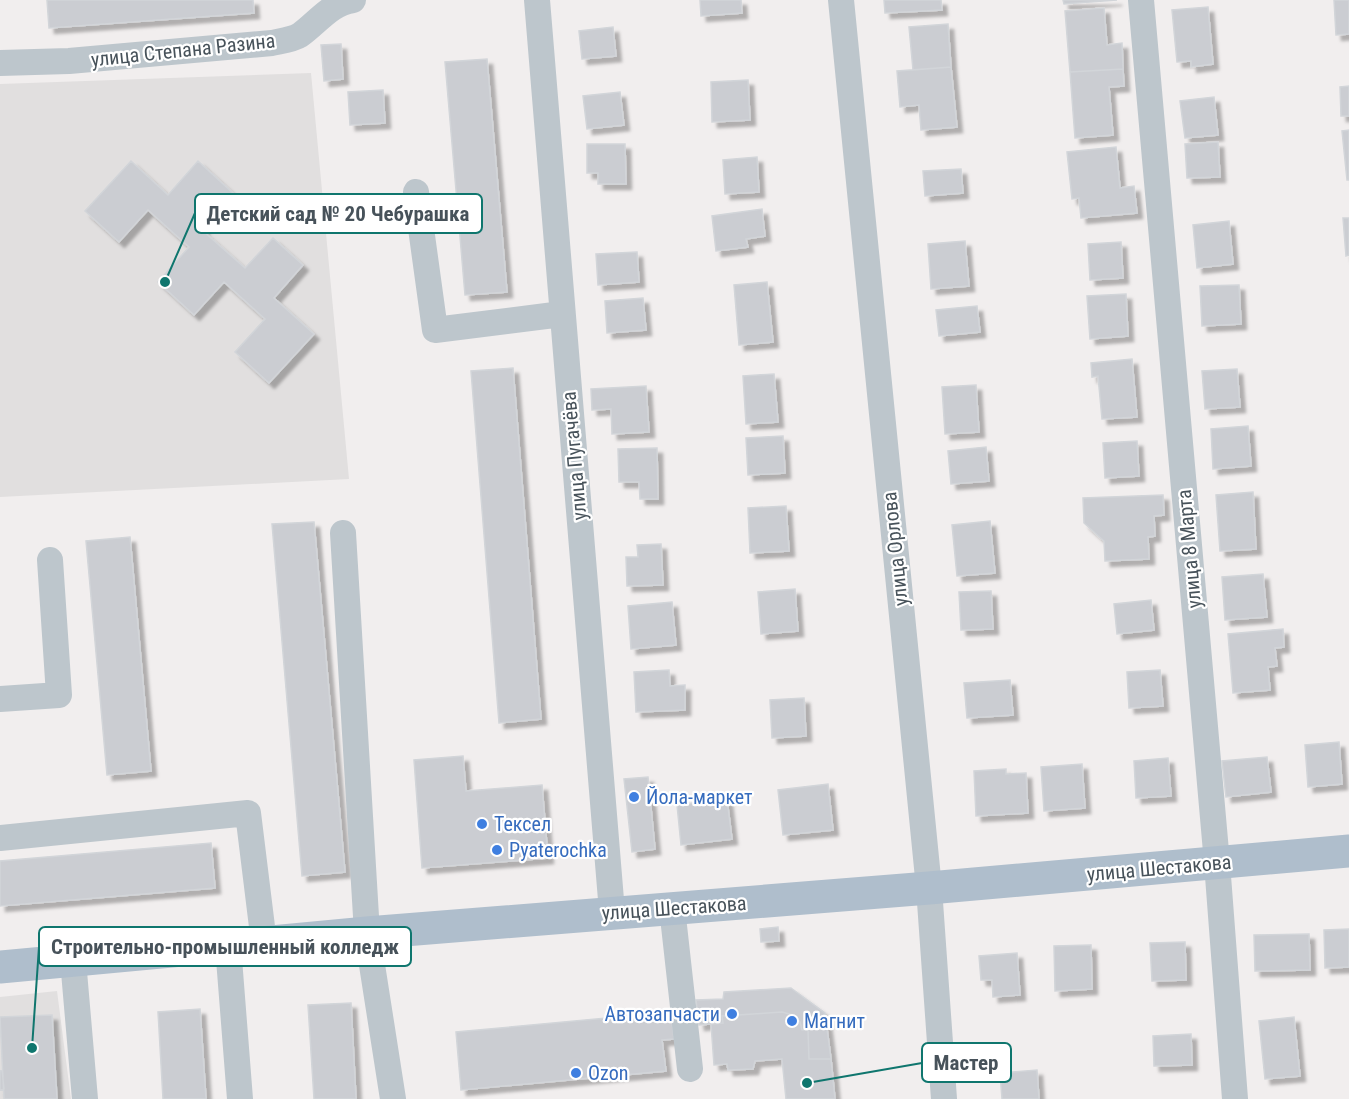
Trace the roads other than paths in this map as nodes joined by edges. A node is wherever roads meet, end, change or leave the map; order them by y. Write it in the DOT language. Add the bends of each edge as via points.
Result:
graph roads {
  1 [pos="353,0"];
  2 [pos="537,0"];
  3 [pos="841,0"];
  4 [pos="1141,0"];
  5 [pos="0,63"];
  6 [pos="416,192"];
  7 [pos="562,314"];
  8 [pos="343,533"];
  9 [pos="50,560"];
  10 [pos="0,699"];
  11 [pos="0,838"];
  12 [pos="1349,851"];
  13 [pos="1217,863"];
  14 [pos="929,888"];
  15 [pos="672,908"];
  16 [pos="612,912"];
  17 [pos="367,933"];
  18 [pos="264,943"];
  19 [pos="228,946"];
  20 [pos="73,960"];
  21 [pos="0,967"];
  22 [pos="690,1068"];
  23 [pos="85,1099"];
  24 [pos="240,1099"];
  25 [pos="393,1099"];
  26 [pos="944,1099"];
  27 [pos="1235,1099"];
  1 -- 5 [label="street, улица Степана Разина" via="319,17 298,36 272,43 69,61"];
  2 -- 7 [label="street, улица Пугачёва"];
  3 -- 14 [label="street, улица Орлова"];
  4 -- 13 [label="street, улица 8 Марта"];
  6 -- 7 [label="street" via="435,330"];
  7 -- 16 [label="street, улица Пугачёва"];
  8 -- 17 [label="street"];
  9 -- 10 [label="street" via="59,695"];
  11 -- 18 [label="street" via="248,813"];
  12 -- 13 [label="main road, улица Шестакова"];
  13 -- 14 [label="main road, улица Шестакова"];
  13 -- 27 [label="street, улица 8 Марта"];
  14 -- 15 [label="main road, улица Шестакова"];
  14 -- 26 [label="street, улица Орлова"];
  15 -- 16 [label="main road, улица Шестакова"];
  15 -- 22 [label="street"];
  16 -- 17 [label="main road, улица Шестакова"];
  17 -- 18 [label="main road, улица Шестакова"];
  17 -- 25 [label="street"];
  18 -- 19 [label="main road, улица Шестакова"];
  19 -- 20 [label="main road, улица Шестакова"];
  19 -- 24 [label="street"];
  20 -- 21 [label="main road, улица Шестакова"];
  20 -- 23 [label="street"];
}
